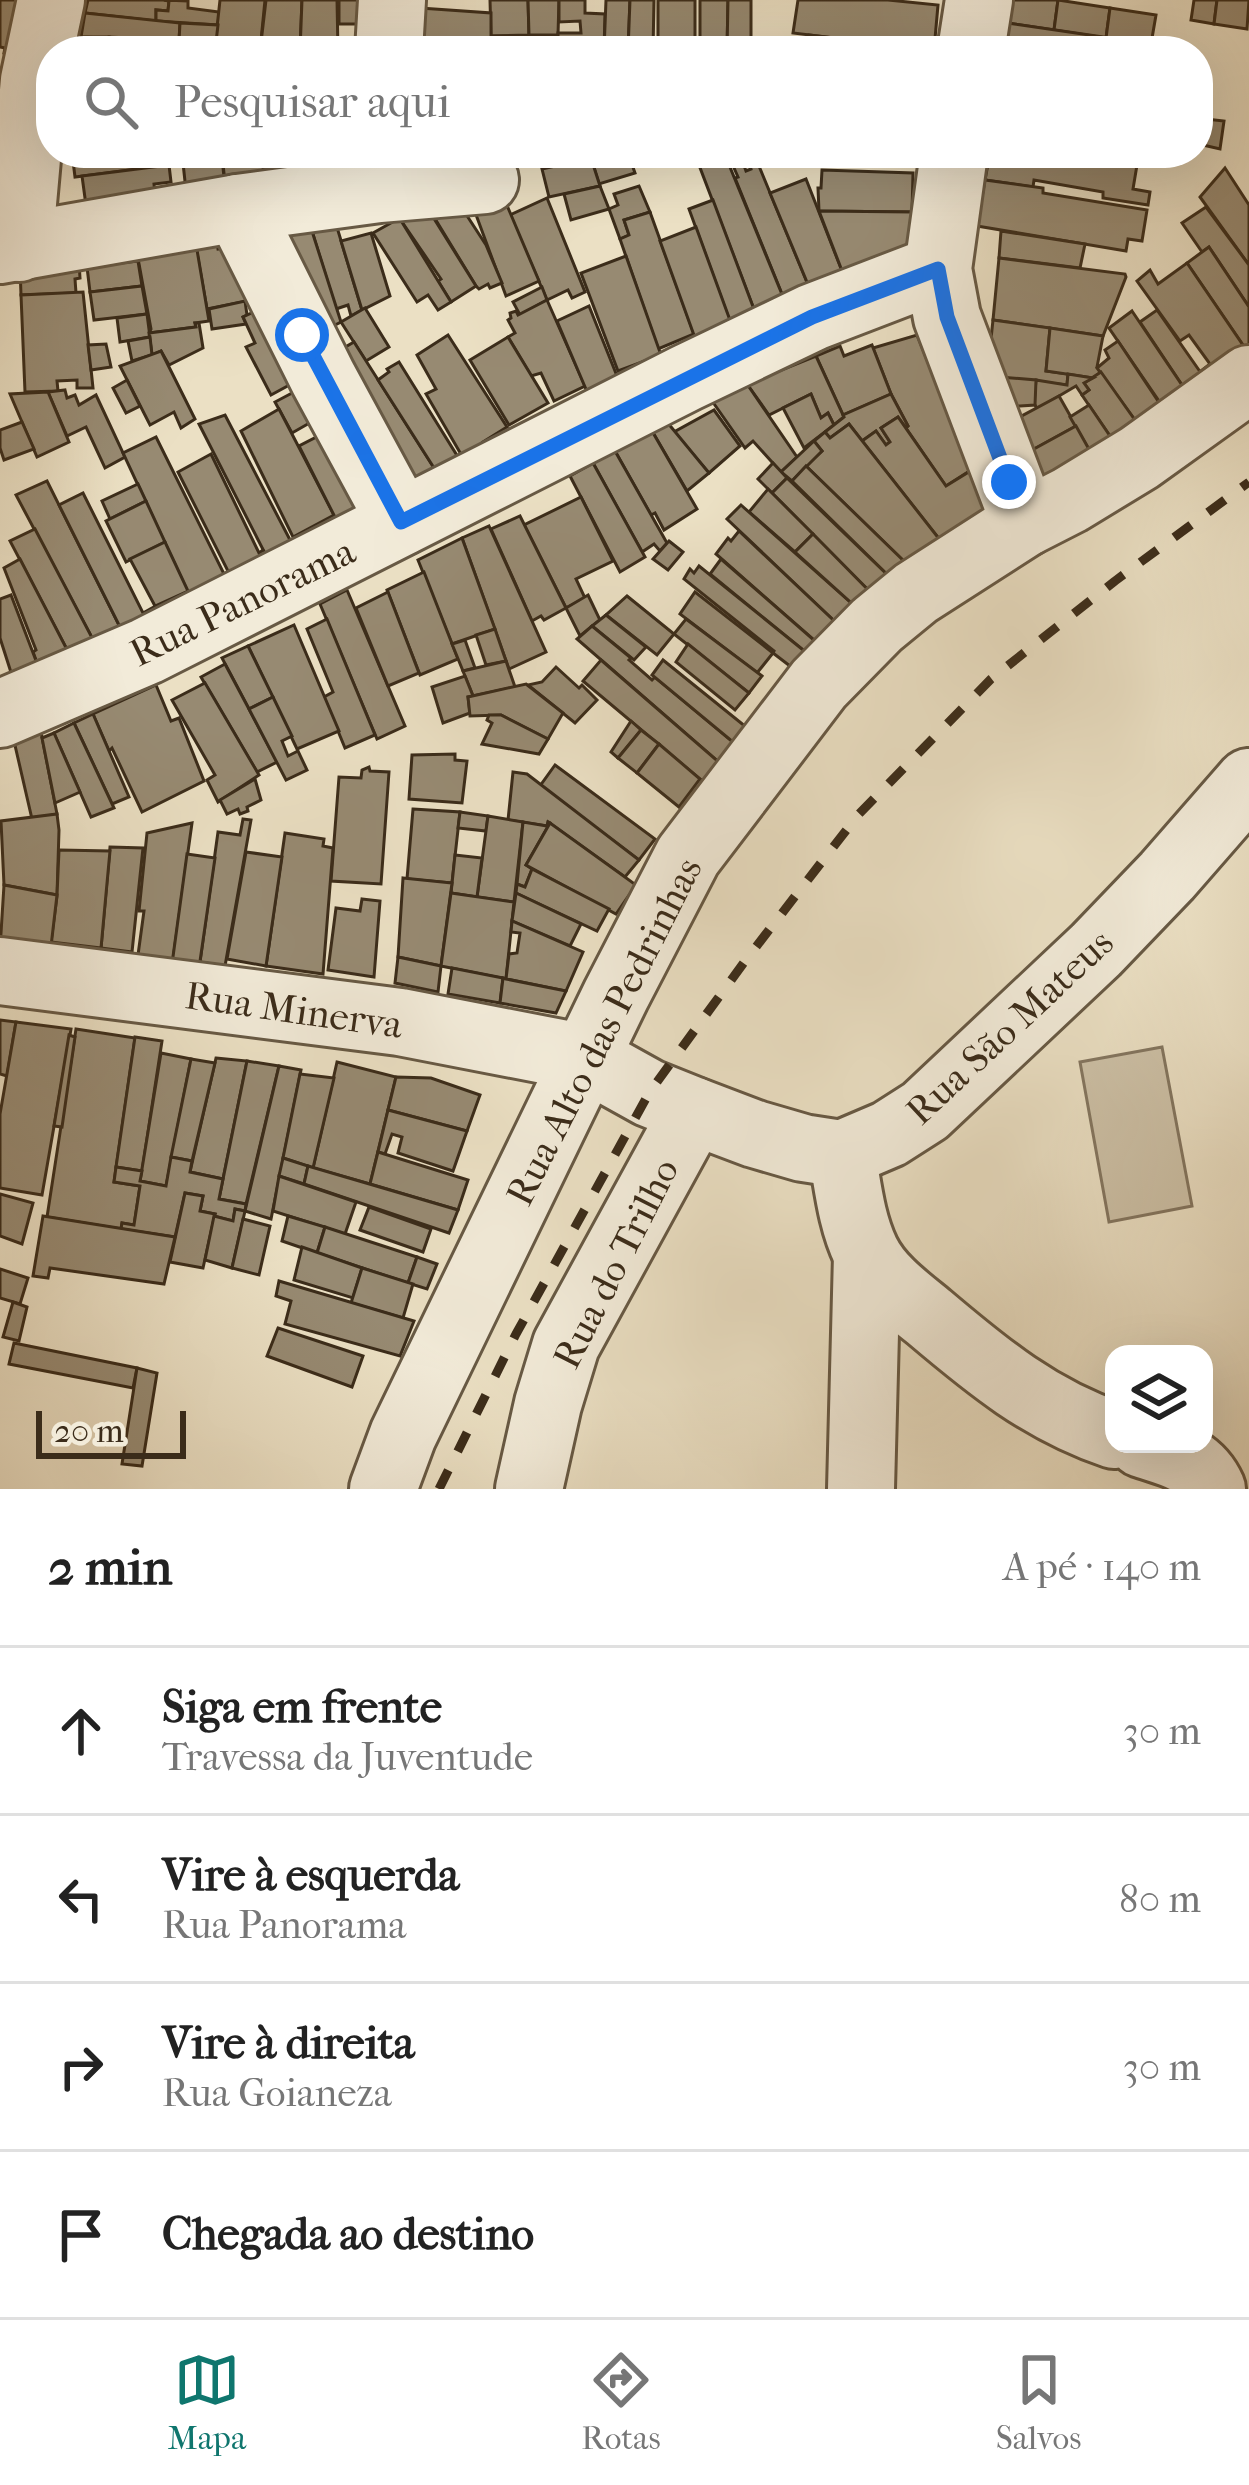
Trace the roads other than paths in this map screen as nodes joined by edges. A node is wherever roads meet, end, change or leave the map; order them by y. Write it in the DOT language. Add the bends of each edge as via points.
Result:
graph roads {
  1 [pos="51,0"];
  2 [pos="392,0"];
  3 [pos="979,0"];
  4 [pos="43,36"];
  5 [pos="390,36"];
  6 [pos="973,36"];
  7 [pos="36,71"];
  8 [pos="952,168"];
  9 [pos="381,171"];
  10 [pos="485,181"];
  11 [pos="238,208"];
  12 [pos="9,249"];
  13 [pos="938,269"];
  14 [pos="1249,379"];
  15 [pos="401,522"];
  16 [pos="1025,523"];
  17 [pos="0,714"];
  18 [pos="1249,782"];
  19 [pos="0,971"];
  20 [pos="586,1058"];
  21 [pos="694,1112"];
  22 [pos="842,1154"];
  23 [pos="867,1255"];
  24 [pos="1105,1432"];
  25 [pos="1168,1453"];
  26 [pos="383,1489"];
  27 [pos="529,1489"];
  28 [pos="861,1489"];
  29 [pos="1212,1489"];
  1 -- 4 [label="street"];
  2 -- 5 [label="street"];
  3 -- 6 [label="street"];
  7 -- 12 [label="street"];
  8 -- 13 [label="street"];
  9 -- 10 [label="street"];
  9 -- 11 [label="street"];
  11 -- 12 [label="street"];
  11 -- 15 [label="street"];
  13 -- 15 [label="street, Rua Panorama" via="812,317"];
  13 -- 16 [label="street" via="947,317"];
  14 -- 16 [label="street, Rua Alto das Pedrinhas" via="1138,458"];
  15 -- 17 [label="street, Rua Panorama" via="147,651"];
  16 -- 20 [label="street, Rua Alto das Pedrinhas" via="916,593 819,685 688,856"];
  18 -- 22 [label="street, Rua São Mateus" via="1096,950 925,1111"];
  19 -- 20 [label="street, Rua Minerva" via="400,1022"];
  20 -- 21 [label="street"];
  20 -- 26 [label="street, Rua Alto das Pedrinhas"];
  21 -- 22 [label="street"];
  21 -- 27 [label="street, Rua do Trilho" via="566,1345"];
  22 -- 23 [label="street"];
  23 -- 24 [label="street" via="1001,1378"];
  23 -- 28 [label="street"];
  25 -- 29 [label="street" via="1189,1460"];
}
